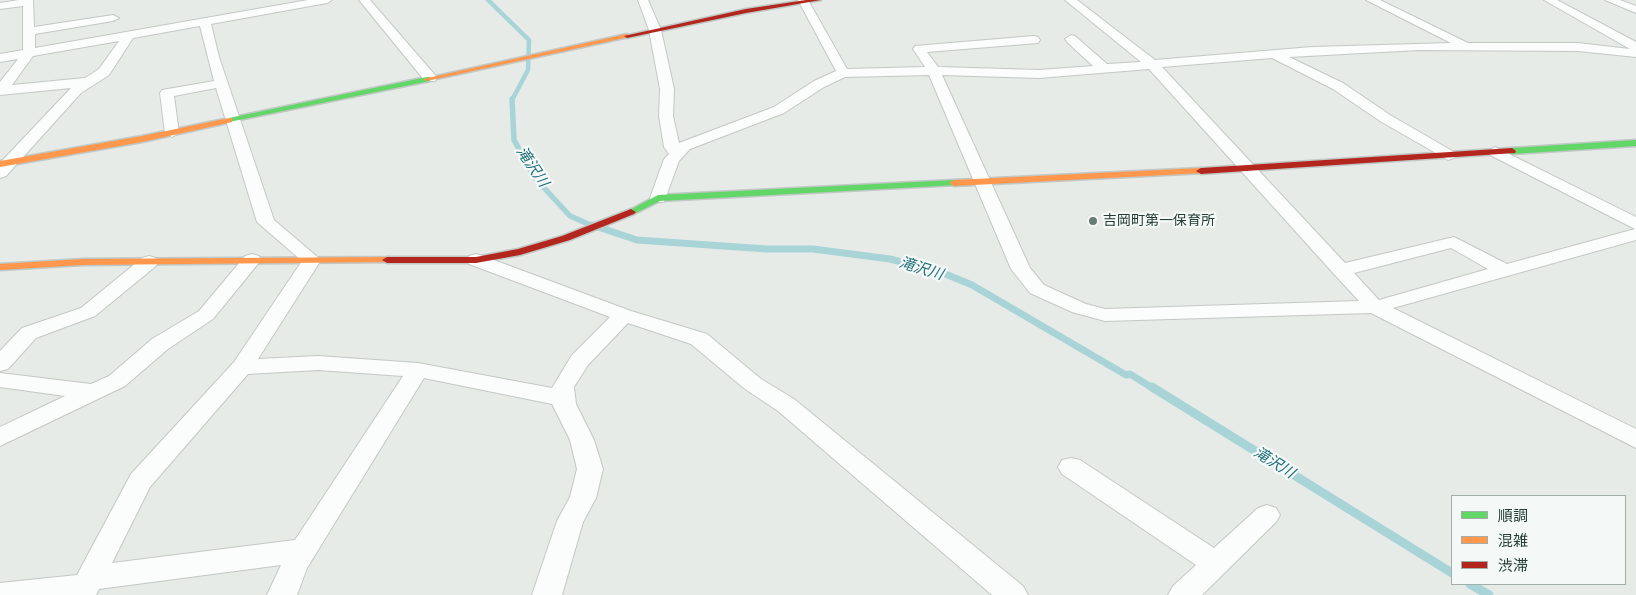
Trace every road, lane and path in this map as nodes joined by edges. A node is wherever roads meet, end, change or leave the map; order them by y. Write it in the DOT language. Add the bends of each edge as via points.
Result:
graph roads {
  1 [pos="327,0"];
  2 [pos="364,0"];
  3 [pos="643,0"];
  4 [pos="804,0"];
  5 [pos="818,0"];
  6 [pos="1070,0"];
  7 [pos="1371,0"];
  8 [pos="1549,0"];
  9 [pos="1610,0"];
  10 [pos="28,1"];
  11 [pos="0,6"];
  12 [pos="1636,10"];
  13 [pos="113,18"];
  14 [pos="205,22"];
  15 [pos="655,30"];
  16 [pos="28,32"];
  17 [pos="128,36"];
  18 [pos="1071,39"];
  19 [pos="1034,40"];
  20 [pos="996,43"];
  21 [pos="1467,46"];
  22 [pos="1636,47"];
  23 [pos="29,53"];
  24 [pos="1636,53"];
  25 [pos="1275,54"];
  26 [pos="0,58"];
  27 [pos="1153,65"];
  28 [pos="1105,69"];
  29 [pos="934,71"];
  30 [pos="843,73"];
  31 [pos="1028,74"];
  32 [pos="430,78"];
  33 [pos="88,82"];
  34 [pos="223,83"];
  35 [pos="1,90"];
  36 [pos="235,121"];
  37 [pos="172,133"];
  38 [pos="1636,143"];
  39 [pos="1494,152"];
  40 [pos="676,153"];
  41 [pos="1448,155"];
  42 [pos="4,166"];
  43 [pos="1248,169"];
  44 [pos="980,181"];
  45 [pos="658,198"];
  46 [pos="1636,224"];
  47 [pos="1636,234"];
  48 [pos="252,260"];
  49 [pos="312,260"];
  50 [pos="476,260"];
  51 [pos="149,262"];
  52 [pos="0,267"];
  53 [pos="1341,270"];
  54 [pos="1505,271"];
  55 [pos="1375,307"];
  56 [pos="624,315"];
  57 [pos="0,364"];
  58 [pos="242,367"];
  59 [pos="418,370"];
  60 [pos="0,380"];
  61 [pos="91,392"];
  62 [pos="564,398"];
  63 [pos="0,437"];
  64 [pos="1636,439"];
  65 [pos="1071,467"];
  66 [pos="1267,515"];
  67 [pos="305,550"];
  68 [pos="1216,564"];
  69 [pos="86,586"];
  70 [pos="0,595"];
  71 [pos="282,595"];
  72 [pos="547,595"];
  73 [pos="1012,595"];
  74 [pos="1183,595"];
  1 -- 14 [label="street"];
  2 -- 32 [label="street"];
  3 -- 15 [label="street"];
  4 -- 5 [label="street"];
  4 -- 15 [label="street"];
  4 -- 30 [label="street"];
  6 -- 27 [label="street"];
  7 -- 21 [label="street"];
  8 -- 22 [label="street"];
  9 -- 12 [label="street"];
  10 -- 11 [label="street"];
  10 -- 16 [label="street"];
  13 -- 16 [label="street"];
  14 -- 17 [label="street"];
  14 -- 34 [label="street"];
  15 -- 32 [label="street"];
  15 -- 40 [label="street" via="666,89 666,116"];
  16 -- 23 [label="street"];
  17 -- 23 [label="street"];
  17 -- 33 [label="street" via="104,72"];
  18 -- 28 [label="street"];
  19 -- 20 [label="street"];
  20 -- 29 [label="street" via="919,49"];
  20 -- 31 [label="street"];
  21 -- 24 [label="street" via="1578,47"];
  21 -- 25 [label="street"];
  23 -- 26 [label="street"];
  23 -- 35 [label="street"];
  25 -- 27 [label="street"];
  25 -- 41 [label="street" via="1338,86"];
  27 -- 28 [label="street"];
  27 -- 43 [label="street"];
  28 -- 31 [label="street"];
  29 -- 30 [label="street"];
  29 -- 31 [label="street"];
  29 -- 44 [label="street"];
  30 -- 40 [label="street" via="779,110 699,139"];
  32 -- 36 [label="street"];
  33 -- 35 [label="street"];
  33 -- 42 [label="street" via="76,90"];
  34 -- 36 [label="street"];
  34 -- 37 [label="street" via="167,93"];
  36 -- 37 [label="street"];
  36 -- 49 [label="street" via="266,222"];
  37 -- 42 [label="street"];
  38 -- 39 [label="street"];
  39 -- 41 [label="street"];
  39 -- 46 [label="street"];
  40 -- 45 [label="street"];
  41 -- 43 [label="street"];
  43 -- 44 [label="street"];
  43 -- 53 [label="street"];
  44 -- 45 [label="street"];
  44 -- 55 [label="street" via="1021,269 1037,289 1079,308 1105,315"];
  45 -- 50 [label="street" via="639,209 566,238 520,252"];
  47 -- 54 [label="street"];
  48 -- 49 [label="street"];
  48 -- 51 [label="street"];
  48 -- 61 [label="street" via="206,315 160,344 117,381"];
  49 -- 50 [label="street"];
  49 -- 58 [label="street"];
  50 -- 56 [label="street"];
  51 -- 52 [label="street"];
  51 -- 57 [label="street" via="88,312 29,333"];
  53 -- 54 [label="street" via="1454,242"];
  53 -- 55 [label="street"];
  54 -- 55 [label="street"];
  55 -- 64 [label="street"];
  56 -- 62 [label="street" via="580,360 563,387"];
  56 -- 73 [label="street" via="699,339 753,384 786,405"];
  58 -- 59 [label="street" via="318,363"];
  58 -- 69 [label="street" via="140,481"];
  59 -- 62 [label="street"];
  59 -- 67 [label="street"];
  60 -- 61 [label="street"];
  61 -- 63 [label="street"];
  62 -- 72 [label="street" via="590,469 583,498 570,522"];
  65 -- 68 [label="street"];
  66 -- 68 [label="street"];
  67 -- 69 [label="street"];
  67 -- 71 [label="street" via="295,564"];
  68 -- 74 [label="street"];
  69 -- 70 [label="street"];
}
